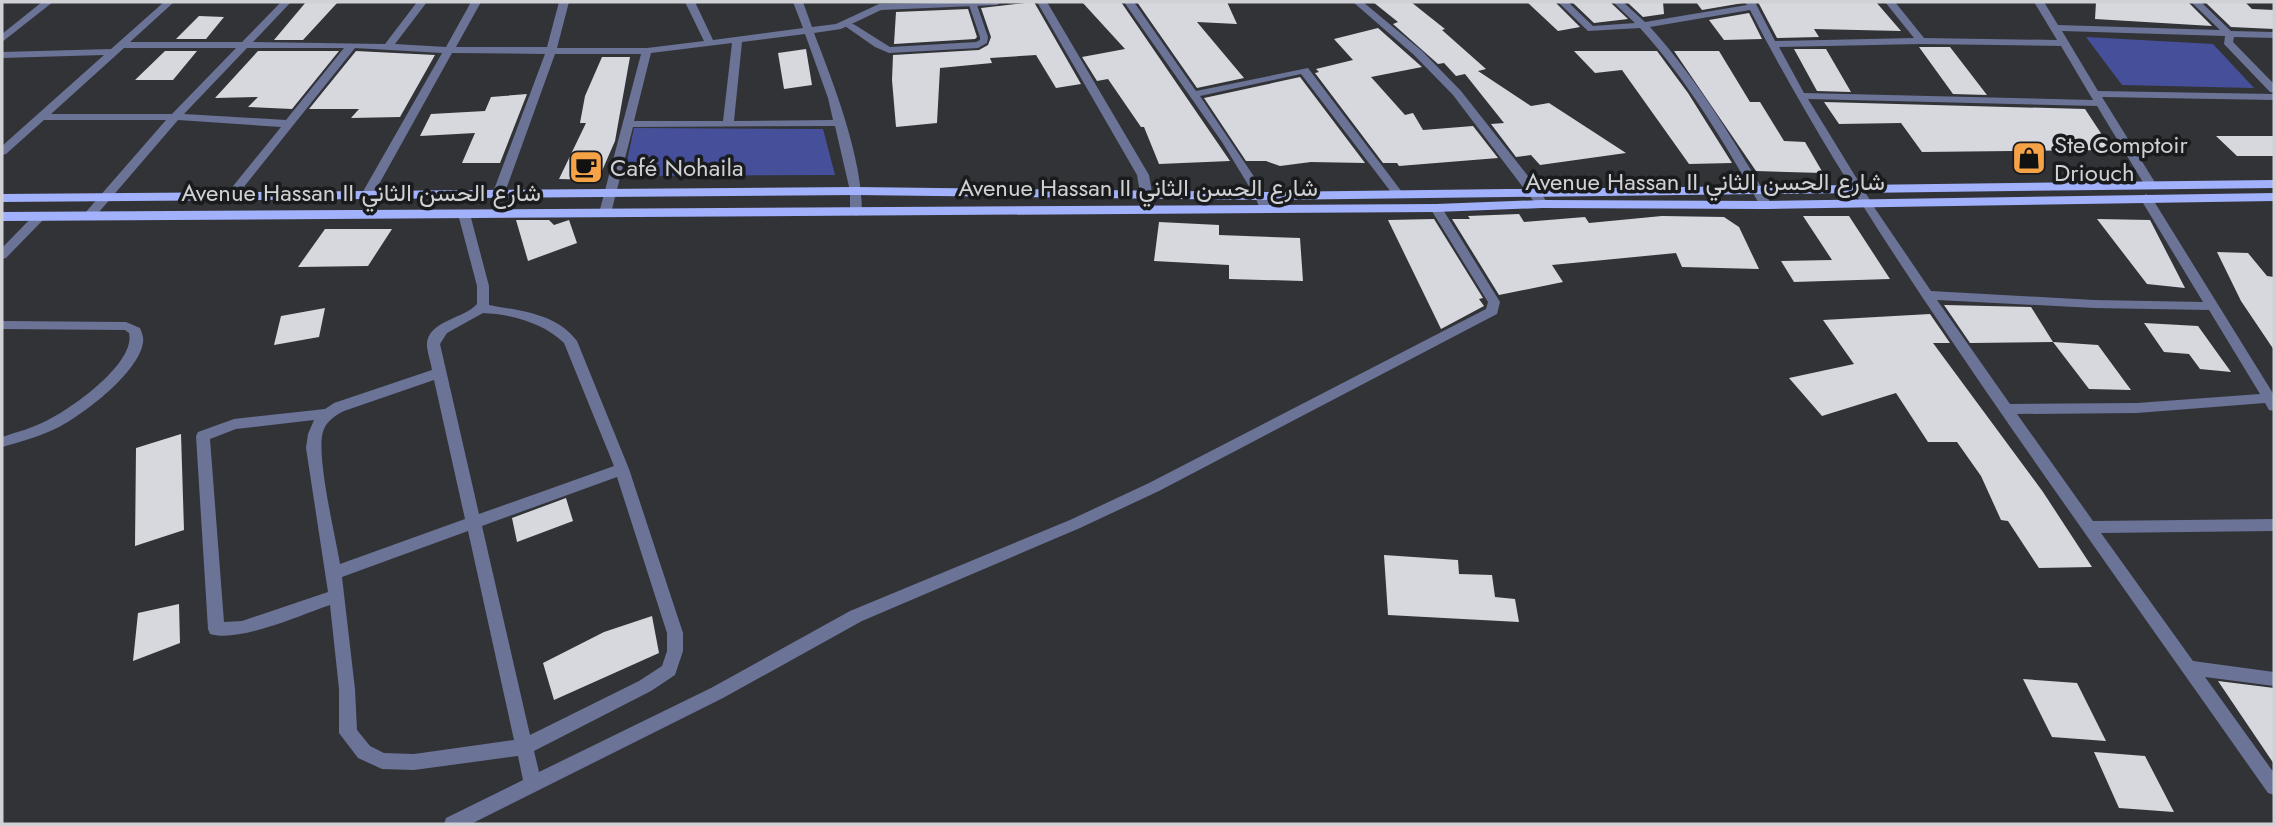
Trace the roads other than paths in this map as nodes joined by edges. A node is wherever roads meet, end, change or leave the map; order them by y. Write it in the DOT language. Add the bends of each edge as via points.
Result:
graph roads {
  1 [pos="48,2"];
  2 [pos="169,2"];
  3 [pos="286,2"];
  4 [pos="422,2"];
  5 [pos="476,2"];
  6 [pos="564,2"];
  7 [pos="690,2"];
  8 [pos="798,2"];
  9 [pos="997,2"];
  10 [pos="1042,2"];
  11 [pos="1129,2"];
  12 [pos="1358,2"];
  13 [pos="1563,2"];
  14 [pos="1618,2"];
  15 [pos="1694,2"];
  16 [pos="1890,2"];
  17 [pos="2039,2"];
  18 [pos="2196,2"];
  19 [pos="956,3"];
  20 [pos="878,4"];
  21 [pos="972,5"];
  22 [pos="1751,5"];
  23 [pos="1706,13"];
  24 [pos="846,24"];
  25 [pos="1646,25"];
  26 [pos="2055,28"];
  27 [pos="807,31"];
  28 [pos="2230,35"];
  29 [pos="2274,36"];
  30 [pos="2,39"];
  31 [pos="737,41"];
  32 [pos="1921,41"];
  33 [pos="2064,43"];
  34 [pos="244,44"];
  35 [pos="710,44"];
  36 [pos="1770,44"];
  37 [pos="352,45"];
  38 [pos="387,46"];
  39 [pos="116,49"];
  40 [pos="451,50"];
  41 [pos="551,51"];
  42 [pos="647,51"];
  43 [pos="2,55"];
  44 [pos="2274,90"];
  45 [pos="1195,94"];
  46 [pos="1801,96"];
  47 [pos="2274,97"];
  48 [pos="2098,99"];
  49 [pos="41,117"];
  50 [pos="175,117"];
  51 [pos="290,124"];
  52 [pos="629,124"];
  53 [pos="728,124"];
  54 [pos="839,124"];
  55 [pos="2,152"];
  56 [pos="2274,184"];
  57 [pos="1856,189"];
  58 [pos="856,191"];
  59 [pos="1758,191"];
  60 [pos="2148,191"];
  61 [pos="610,194"];
  62 [pos="1398,194"];
  63 [pos="367,195"];
  64 [pos="498,195"];
  65 [pos="231,196"];
  66 [pos="105,197"];
  67 [pos="2274,197"];
  68 [pos="2,198"];
  69 [pos="1539,198"];
  70 [pos="1148,202"];
  71 [pos="1263,202"];
  72 [pos="1863,203"];
  73 [pos="1766,205"];
  74 [pos="1436,208"];
  75 [pos="856,212"];
  76 [pos="605,213"];
  77 [pos="464,214"];
  78 [pos="89,216"];
  79 [pos="39,217"];
  80 [pos="2,218"];
  81 [pos="2,255"];
  82 [pos="1925,295"];
  83 [pos="2214,306"];
  84 [pos="482,308"];
  85 [pos="2,325"];
  86 [pos="439,373"];
  87 [pos="2272,402"];
  88 [pos="2005,409"];
  89 [pos="327,414"];
  90 [pos="2,442"];
  91 [pos="622,469"];
  92 [pos="473,525"];
  93 [pos="2274,525"];
  94 [pos="2087,527"];
  95 [pos="334,573"];
  96 [pos="336,596"];
  97 [pos="2188,667"];
  98 [pos="2274,679"];
  99 [pos="524,747"];
  100 [pos="533,785"];
  101 [pos="2274,787"];
  102 [pos="453,824"];
  1 -- 30 [label="street"];
  2 -- 39 [label="street"];
  3 -- 34 [label="street"];
  4 -- 38 [label="street"];
  5 -- 40 [label="street"];
  6 -- 41 [label="street"];
  7 -- 35 [label="street"];
  8 -- 27 [label="street"];
  9 -- 21 [label="street"];
  10 -- 70 [label="street" via="1143,175"];
  11 -- 45 [label="street"];
  12 -- 69 [label="street" via="1419,53 1457,93"];
  13 -- 25 [label="street" via="1591,29"];
  14 -- 25 [label="street"];
  15 -- 23 [label="street"];
  16 -- 32 [label="street"];
  17 -- 26 [label="street"];
  18 -- 28 [label="street"];
  19 -- 20 [label="street"];
  19 -- 21 [label="street"];
  20 -- 24 [label="street"];
  21 -- 24 [label="lane" via="984,37 978,45 889,50"];
  22 -- 23 [label="street"];
  22 -- 36 [label="street"];
  23 -- 25 [label="street"];
  24 -- 27 [label="street"];
  25 -- 59 [label="street" via="1689,80"];
  26 -- 28 [label="street"];
  26 -- 33 [label="street"];
  27 -- 31 [label="street"];
  27 -- 54 [label="street"];
  28 -- 29 [label="street"];
  28 -- 44 [label="street" via="2228,42"];
  31 -- 35 [label="street"];
  31 -- 53 [label="street"];
  32 -- 33 [label="street"];
  32 -- 36 [label="street"];
  33 -- 48 [label="street"];
  34 -- 37 [label="street"];
  34 -- 39 [label="street"];
  34 -- 50 [label="street"];
  35 -- 42 [label="street"];
  36 -- 46 [label="street"];
  37 -- 38 [label="street"];
  37 -- 51 [label="street"];
  38 -- 40 [label="street"];
  39 -- 43 [label="street"];
  39 -- 49 [label="street"];
  40 -- 41 [label="street"];
  40 -- 63 [label="street"];
  41 -- 42 [label="street"];
  41 -- 64 [label="street"];
  42 -- 52 [label="street"];
  45 -- 62 [label="street" via="1304,70"];
  45 -- 71 [label="street"];
  46 -- 48 [label="street"];
  46 -- 57 [label="street"];
  47 -- 48 [label="street"];
  48 -- 60 [label="street"];
  49 -- 50 [label="street"];
  49 -- 55 [label="street"];
  50 -- 51 [label="street"];
  50 -- 66 [label="street"];
  51 -- 65 [label="street"];
  52 -- 53 [label="street"];
  52 -- 61 [label="street"];
  53 -- 54 [label="street"];
  54 -- 58 [label="street"];
  56 -- 60 [label="main road, Avenue Hassan II شارع الحسن الثاني"];
  57 -- 59 [label="main road, Avenue Hassan II شارع الحسن الثاني"];
  57 -- 60 [label="main road, Avenue Hassan II شارع الحسن الثاني"];
  57 -- 72 [label="street"];
  58 -- 61 [label="main road, Avenue Hassan II شارع الحسن الثاني"];
  58 -- 70 [label="main road, Avenue Hassan II شارع الحسن الثاني"];
  58 -- 75 [label="street"];
  59 -- 69 [label="main road, Avenue Hassan II شارع الحسن الثاني"];
  59 -- 73 [label="street"];
  60 -- 67 [label="main road, Avenue Hassan II شارع الحسن الثاني"];
  60 -- 72 [label="main road, Avenue Hassan II شارع الحسن الثاني"];
  60 -- 83 [label="street"];
  61 -- 64 [label="main road, Avenue Hassan II شارع الحسن الثاني"];
  61 -- 76 [label="street"];
  62 -- 69 [label="main road, Avenue Hassan II شارع الحسن الثاني"];
  62 -- 71 [label="main road, Avenue Hassan II شارع الحسن الثاني"];
  63 -- 64 [label="main road, Avenue Hassan II شارع الحسن الثاني"];
  63 -- 65 [label="main road, Avenue Hassan II شارع الحسن الثاني"];
  65 -- 66 [label="main road, Avenue Hassan II شارع الحسن الثاني"];
  66 -- 68 [label="main road, Avenue Hassan II شارع الحسن الثاني"];
  66 -- 78 [label="street"];
  69 -- 73 [label="main road, Avenue Hassan II شارع الحسن الثاني"];
  69 -- 74 [label="main road, Avenue Hassan II شارع الحسن الثاني"];
  70 -- 71 [label="main road, Avenue Hassan II شارع الحسن الثاني"];
  70 -- 75 [label="main road, Avenue Hassan II شارع الحسن الثاني"];
  71 -- 74 [label="main road, Avenue Hassan II شارع الحسن الثاني"];
  72 -- 73 [label="main road, Avenue Hassan II شارع الحسن الثاني"];
  72 -- 82 [label="street"];
  74 -- 100 [label="street" via="1494,302 1492,311 1143,492 856,616 717,694"];
  75 -- 76 [label="main road, Avenue Hassan II شارع الحسن الثاني"];
  76 -- 77 [label="main road, Avenue Hassan II شارع الحسن الثاني"];
  77 -- 78 [label="main road, Avenue Hassan II شارع الحسن الثاني"];
  77 -- 84 [label="street" via="483,286"];
  78 -- 79 [label="main road, Avenue Hassan II شارع الحسن الثاني"];
  79 -- 80 [label="main road, Avenue Hassan II شارع الحسن الثاني"];
  79 -- 81 [label="street"];
  82 -- 83 [label="street"];
  82 -- 88 [label="street"];
  83 -- 87 [label="street"];
  84 -- 86 [label="street" via="437,334 433,344"];
  84 -- 91 [label="street" via="539,320 570,341"];
  85 -- 90 [label="street" via="126,326 138,338 135,351 114,378 78,410 54,424"];
  86 -- 89 [label="street"];
  86 -- 92 [label="street"];
  87 -- 88 [label="street"];
  88 -- 94 [label="street"];
  89 -- 95 [label="street" via="314,429 313,448"];
  89 -- 96 [label="street" via="233,424 203,436 216,629 242,628"];
  91 -- 92 [label="street"];
  91 -- 99 [label="street" via="675,633 670,670"];
  92 -- 95 [label="street"];
  92 -- 99 [label="street"];
  93 -- 94 [label="street"];
  94 -- 97 [label="street"];
  95 -- 96 [label="street"];
  96 -- 99 [label="street" via="348,733 364,752 382,761 414,762"];
  97 -- 98 [label="street"];
  97 -- 101 [label="street"];
  99 -- 100 [label="street"];
  100 -- 102 [label="street"];
}
